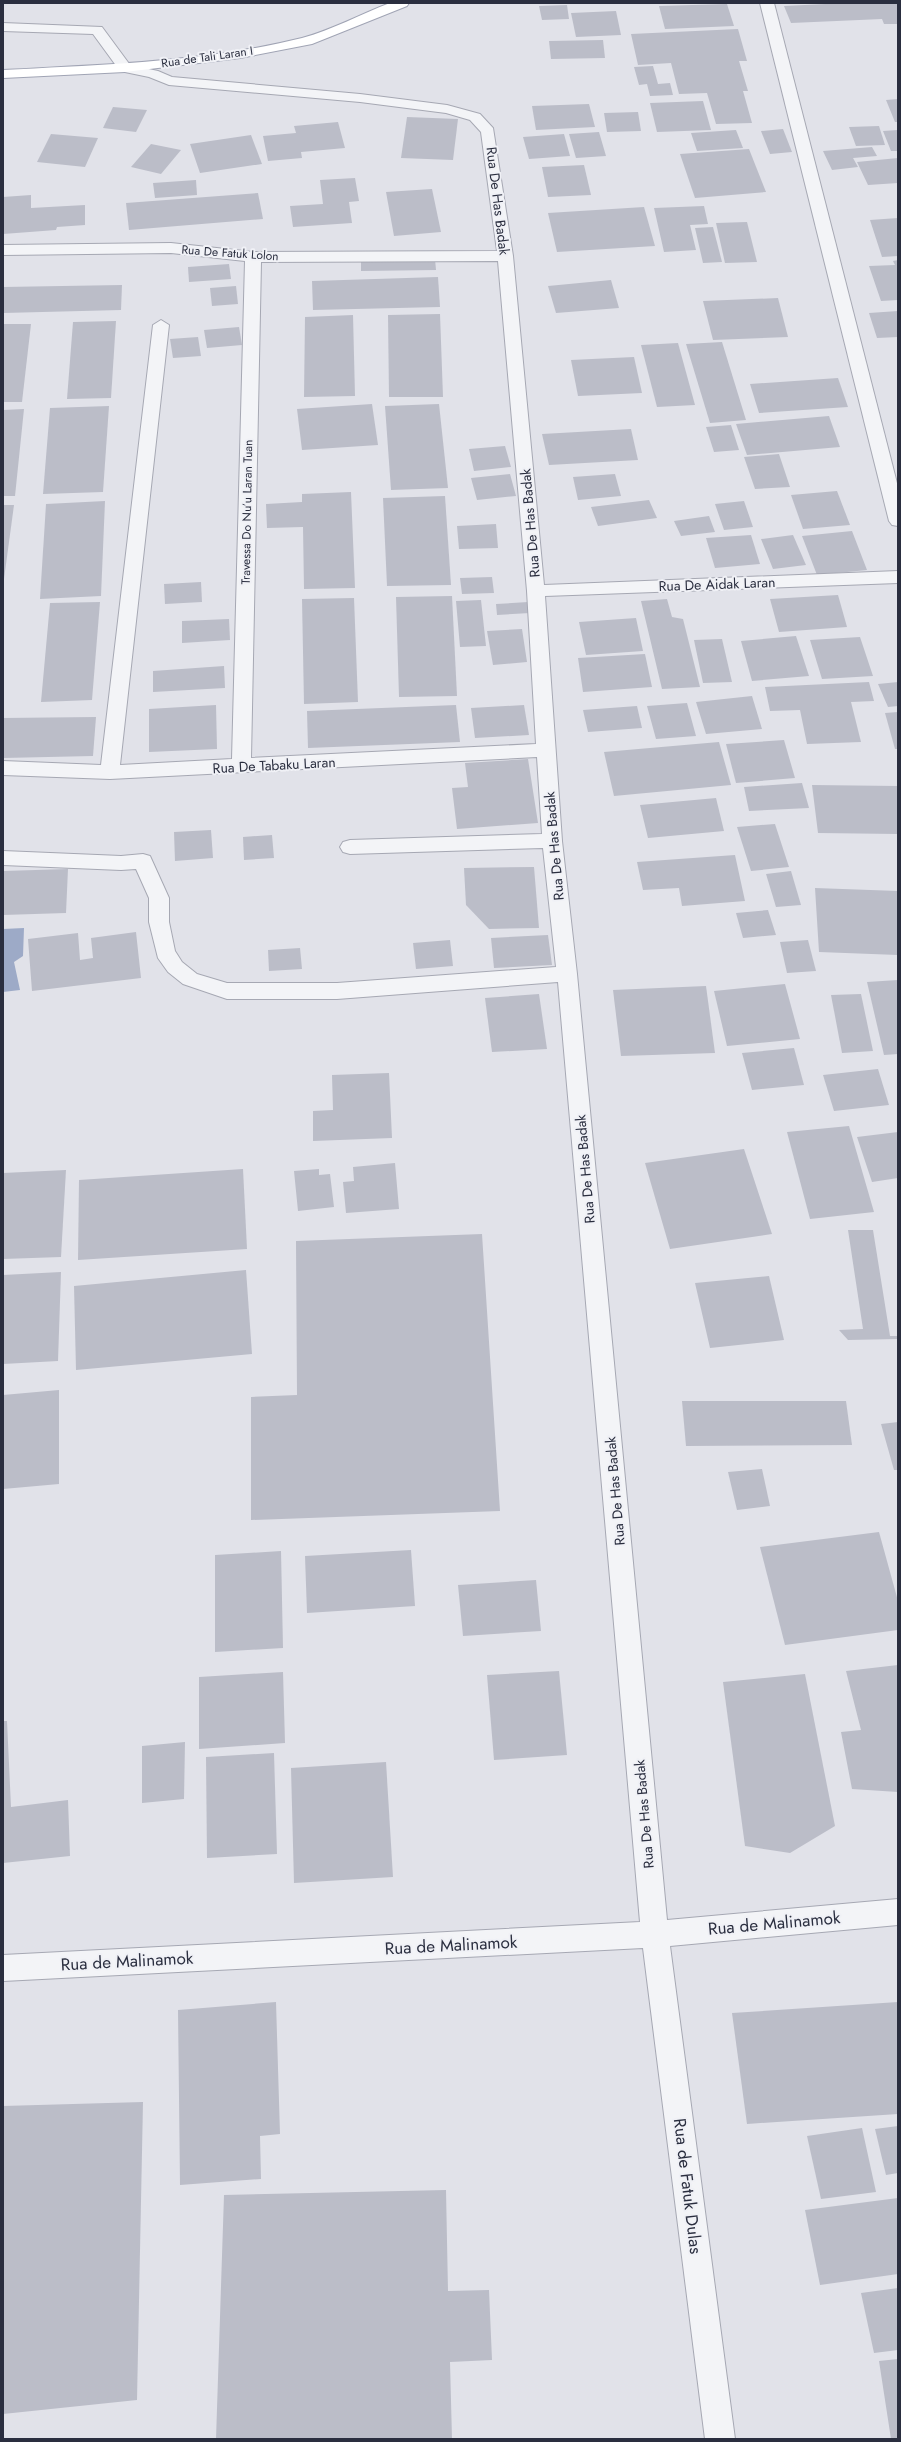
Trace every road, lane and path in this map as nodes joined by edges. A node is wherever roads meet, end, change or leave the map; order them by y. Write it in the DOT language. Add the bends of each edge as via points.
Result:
graph roads {
  1 [pos="402,3"];
  2 [pos="767,3"];
  3 [pos="3,27"];
  4 [pos="125,68"];
  5 [pos="3,74"];
  6 [pos="3,250"];
  7 [pos="505,256"];
  8 [pos="253,257"];
  9 [pos="161,325"];
  10 [pos="898,521"];
  11 [pos="898,577"];
  12 [pos="536,591"];
  13 [pos="545,750"];
  14 [pos="241,767"];
  15 [pos="3,768"];
  16 [pos="110,772"];
  17 [pos="552,841"];
  18 [pos="350,847"];
  19 [pos="3,858"];
  20 [pos="567,974"];
  21 [pos="898,1912"];
  22 [pos="655,1934"];
  23 [pos="3,1968"];
  24 [pos="720,2439"];
  1 -- 4 [label="main road, Rua de Tali Laran I" via="307,42 240,54"];
  2 -- 10 [label="street"];
  3 -- 4 [label="street" via="97,30"];
  4 -- 5 [label="main road, Rua de Tali Laran I"];
  4 -- 7 [label="street, Rua De Has Badak" via="176,82 255,91 360,98 447,109 475,118 488,131"];
  6 -- 8 [label="street, Rua De Fatuk Lolon" via="171,248"];
  7 -- 8 [label="street, Rua De Fatuk Lolon"];
  7 -- 12 [label="street, Rua De Has Badak"];
  8 -- 14 [label="street, Travessa Do Nu’u Laran Tuan"];
  9 -- 16 [label="street"];
  11 -- 12 [label="street, Rua De Aidak Laran"];
  12 -- 13 [label="street, Rua De Has Badak"];
  13 -- 14 [label="street, Rua De Tabaku Laran"];
  13 -- 17 [label="street, Rua De Has Badak"];
  14 -- 16 [label="street, Rua De Tabaku Laran"];
  15 -- 16 [label="street, Rua De Tabaku Laran"];
  17 -- 18 [label="street"];
  17 -- 20 [label="street, Rua De Has Badak"];
  19 -- 20 [label="street" via="121,863 143,861 159,898 159,922 165,953 175,967 190,979 227,991 337,991"];
  20 -- 22 [label="street, Rua De Has Badak"];
  21 -- 22 [label="street, Rua de Malinamok"];
  22 -- 23 [label="street, Rua de Malinamok"];
  22 -- 24 [label="street, Rua de Fatuk Dulas"];
}
